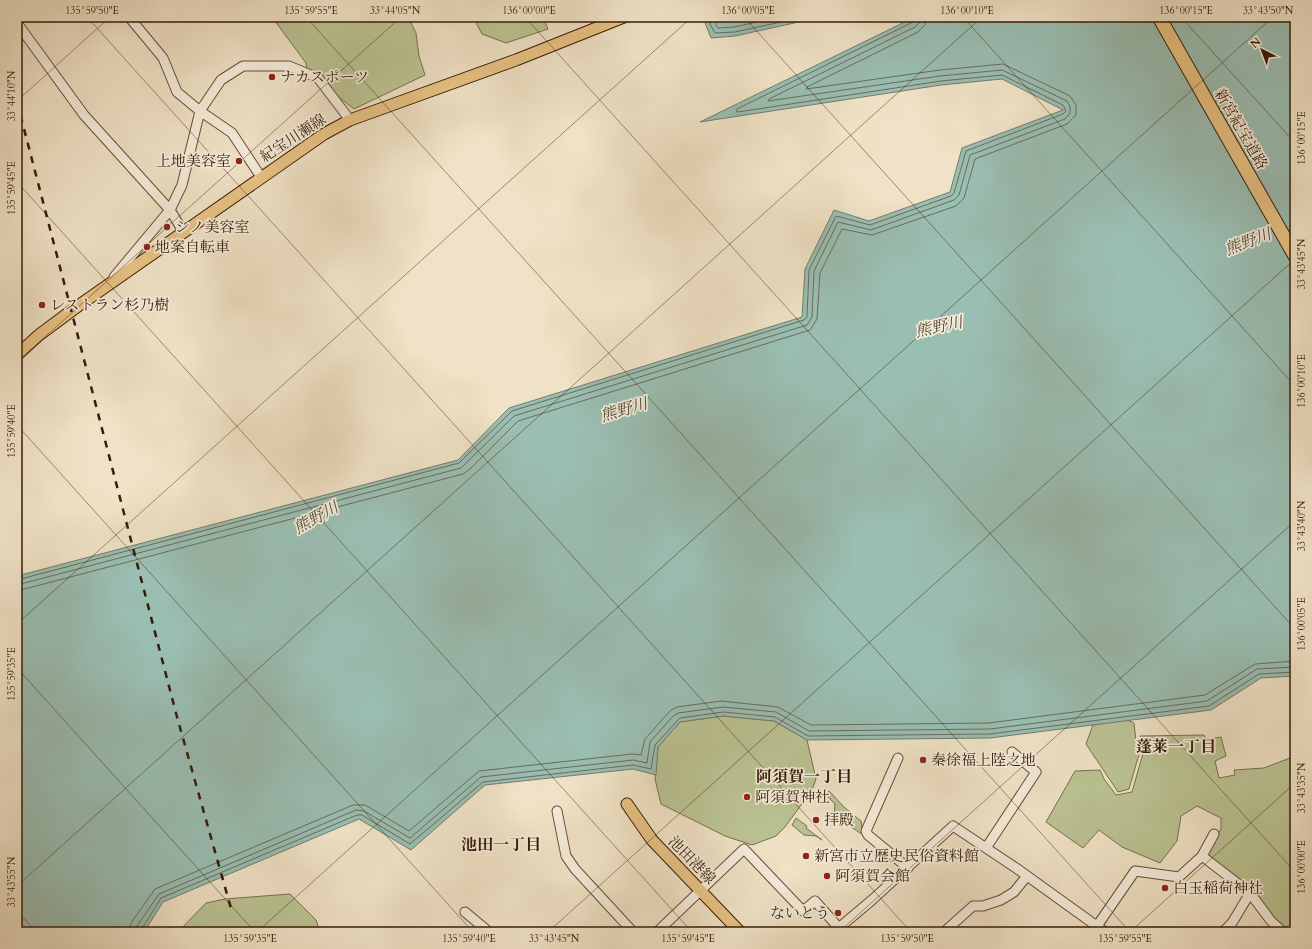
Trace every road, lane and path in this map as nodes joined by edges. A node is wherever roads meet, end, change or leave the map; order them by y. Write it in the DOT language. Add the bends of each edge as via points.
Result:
graph roads {
  1 [pos="129,17"];
  2 [pos="624,17"];
  3 [pos="1159,17"];
  4 [pos="1168,17"];
  5 [pos="17,23"];
  6 [pos="200,111"];
  7 [pos="350,120"];
  8 [pos="261,177"];
  9 [pos="170,210"];
  10 [pos="183,231"];
  11 [pos="1295,240"];
  12 [pos="1295,256"];
  13 [pos="104,289"];
  14 [pos="17,355"];
  15 [pos="1012,752"];
  16 [pos="898,758"];
  17 [pos="627,804"];
  18 [pos="557,811"];
  19 [pos="1214,834"];
  20 [pos="986,848"];
  21 [pos="1202,856"];
  22 [pos="908,868"];
  23 [pos="1027,876"];
  24 [pos="700,889"];
  25 [pos="1250,893"];
  26 [pos="465,912"];
  27 [pos="1097,926"];
  28 [pos="837,930"];
  29 [pos="489,932"];
  30 [pos="633,932"];
  31 [pos="656,932"];
  32 [pos="740,932"];
  33 [pos="944,932"];
  34 [pos="1104,932"];
  35 [pos="1223,932"];
  36 [pos="1283,932"];
  1 -- 6 [label="street" via="163,58 177,92"];
  2 -- 7 [label="main road, 紀宝川瀬線" via="516,60"];
  3 -- 12 [label="highway, 新宮紀宝道路"];
  4 -- 11 [label="highway, 新宮紀宝道路"];
  5 -- 9 [label="street" via="84,115"];
  6 -- 7 [label="street" via="221,80 243,66 288,66 318,78"];
  6 -- 8 [label="street" via="232,133"];
  6 -- 9 [label="street" via="182,185"];
  7 -- 8 [label="main road, 紀宝川瀬線" via="324,134"];
  8 -- 10 [label="main road, 紀宝川瀬線"];
  9 -- 10 [label="street"];
  9 -- 13 [label="street"];
  10 -- 13 [label="main road, 紀宝川瀬線"];
  13 -- 14 [label="main road, 紀宝川瀬線" via="39,335"];
  15 -- 20 [label="street" via="1036,772"];
  16 -- 22 [label="street" via="866,831"];
  17 -- 24 [label="main road, 池田港線" via="652,840"];
  18 -- 30 [label="street" via="566,856"];
  19 -- 21 [label="street"];
  20 -- 22 [label="street" via="953,826"];
  20 -- 23 [label="street"];
  21 -- 25 [label="street"];
  21 -- 27 [label="street" via="1179,877 1135,871"];
  22 -- 28 [label="street"];
  23 -- 27 [label="street"];
  23 -- 33 [label="street" via="1014,892 1001,900 983,906 973,906"];
  24 -- 28 [label="street" via="744,848 803,911 815,901"];
  24 -- 31 [label="street"];
  24 -- 32 [label="main road, 池田港線"];
  25 -- 35 [label="street" via="1232,923"];
  25 -- 36 [label="street" via="1271,921"];
  26 -- 29 [label="street"];
  27 -- 34 [label="street"];
}
